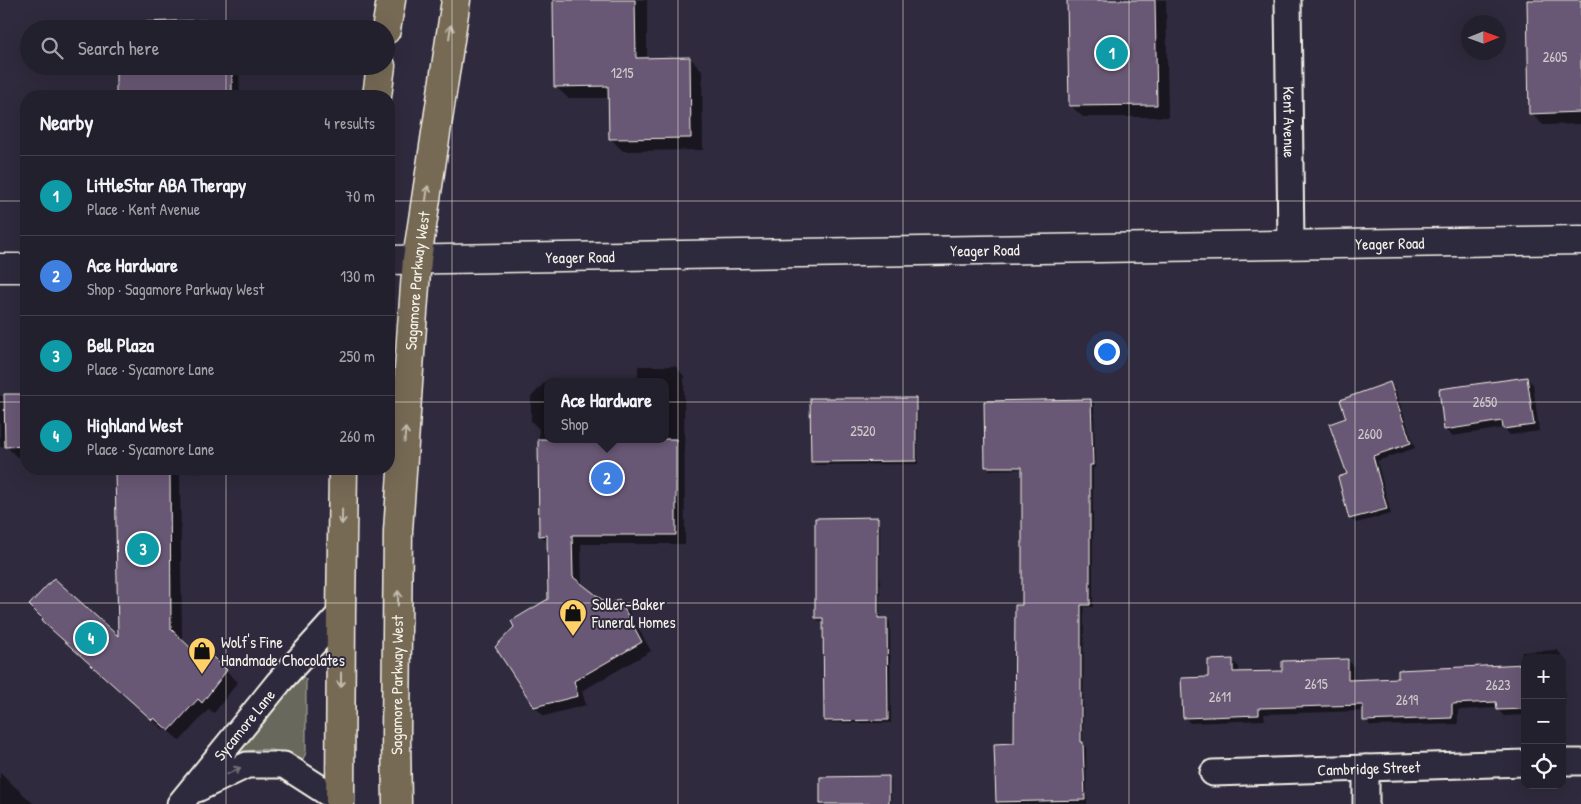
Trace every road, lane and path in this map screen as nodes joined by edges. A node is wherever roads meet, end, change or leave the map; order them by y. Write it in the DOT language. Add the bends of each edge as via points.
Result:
graph roads {
  1 [pos="391,0"];
  2 [pos="456,0"];
  3 [pos="1288,0"];
  4 [pos="388,20"];
  5 [pos="380,75"];
  6 [pos="378,90"];
  7 [pos="1581,240"];
  8 [pos="1291,245"];
  9 [pos="417,259"];
  10 [pos="395,260"];
  11 [pos="0,268"];
  12 [pos="20,268"];
  13 [pos="343,475"];
  14 [pos="341,613"];
  15 [pos="1566,762"];
  16 [pos="1581,762"];
  17 [pos="1521,763"];
  18 [pos="1366,768"];
  19 [pos="1212,773"];
  20 [pos="185,798"];
  21 [pos="340,802"];
  22 [pos="397,804"];
  23 [pos="1366,804"];
  1 -- 4 [label="highway"];
  9 -- 2 [label="highway, Sagamore Parkway West, one-way"];
  3 -- 8 [label="street, Kent Avenue"];
  5 -- 6 [label="highway"];
  7 -- 8 [label="street, Yeager Road"];
  8 -- 9 [label="street, Yeager Road"];
  9 -- 10 [label="street, Yeager Road"];
  22 -- 9 [label="highway, Sagamore Parkway West, one-way" via="398,530"];
  11 -- 12 [label="street"];
  13 -- 14 [label="highway, one-way"];
  14 -- 20 [label="street, Sycamore Lane" via="279,682"];
  14 -- 21 [label="highway, one-way"];
  15 -- 16 [label="street"];
  17 -- 18 [label="street, Cambridge Street"];
  18 -- 19 [label="street, Cambridge Street"];
  18 -- 23 [label="street"];
  20 -- 21 [label="street, Sycamore Lane, one-way" via="247,765 284,766"];
}
